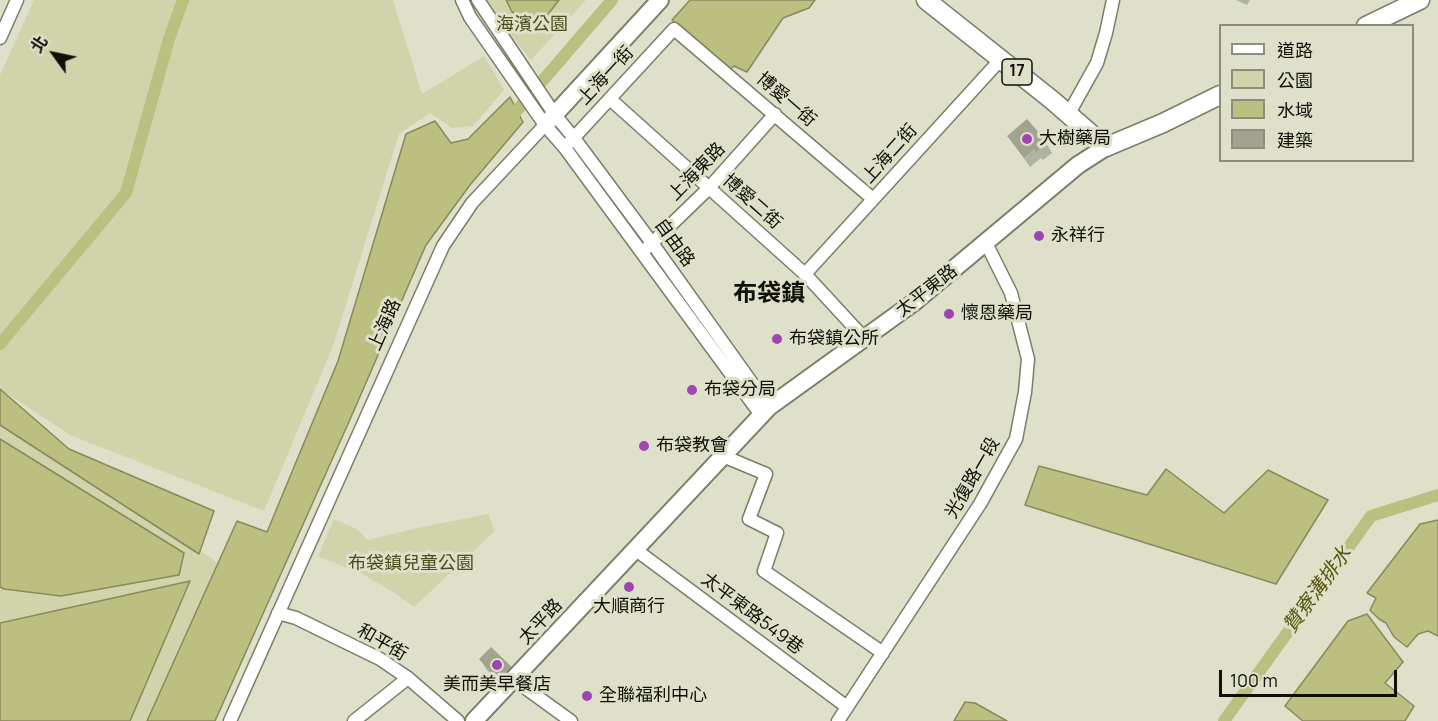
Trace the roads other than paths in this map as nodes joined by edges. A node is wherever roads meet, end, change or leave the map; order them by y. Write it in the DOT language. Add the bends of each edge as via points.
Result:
graph roads {
  1 [pos="17,0"];
  2 [pos="462,0"];
  3 [pos="478,0"];
  4 [pos="660,0"];
  5 [pos="926,0"];
  6 [pos="1113,0"];
  7 [pos="1420,0"];
  8 [pos="1370,24"];
  9 [pos="674,29"];
  10 [pos="0,38"];
  11 [pos="1001,59"];
  12 [pos="1219,96"];
  13 [pos="606,103"];
  14 [pos="546,114"];
  15 [pos="775,114"];
  16 [pos="1068,115"];
  17 [pos="574,138"];
  18 [pos="1106,147"];
  19 [pos="565,148"];
  20 [pos="709,188"];
  21 [pos="873,199"];
  22 [pos="986,243"];
  23 [pos="647,247"];
  24 [pos="805,274"];
  25 [pos="864,338"];
  26 [pos="765,411"];
  27 [pos="723,456"];
  28 [pos="636,550"];
  29 [pos="278,613"];
  30 [pos="883,653"];
  31 [pos="408,678"];
  32 [pos="513,679"];
  33 [pos="847,707"];
  34 [pos="230,721"];
  35 [pos="354,721"];
  36 [pos="458,721"];
  37 [pos="474,721"];
  38 [pos="571,721"];
  39 [pos="838,721"];
  1 -- 10 [label="street"];
  2 -- 14 [label="street" via="514,80"];
  3 -- 14 [label="street" via="525,71"];
  4 -- 14 [label="main road, 上海路"];
  5 -- 11 [label="main road, 17"];
  6 -- 16 [label="street" via="1097,63"];
  7 -- 8 [label="main road"];
  9 -- 13 [label="street, 上海一街"];
  9 -- 15 [label="street, 博愛一街"];
  11 -- 16 [label="main road, 17"];
  11 -- 21 [label="street, 上海二街"];
  12 -- 18 [label="main road, 太平東路"];
  13 -- 17 [label="street, 上海一街"];
  13 -- 20 [label="street, 博愛二街"];
  14 -- 17 [label="street, 自由路"];
  14 -- 19 [label="street, 自由路"];
  14 -- 29 [label="street, 上海路" via="472,203 443,246"];
  15 -- 20 [label="street, 上海東路"];
  15 -- 21 [label="street, 博愛一街"];
  16 -- 18 [label="main road, 17"];
  17 -- 19 [label="street, 上海一街"];
  17 -- 23 [label="street, 自由路"];
  18 -- 22 [label="main road, 太平東路" via="1078,165"];
  19 -- 23 [label="street, 自由路"];
  20 -- 23 [label="street, 上海東路"];
  20 -- 24 [label="street, 博愛二街"];
  21 -- 24 [label="street, 上海二街"];
  22 -- 25 [label="main road, 太平東路"];
  22 -- 30 [label="street, 光復路一段" via="1011,293 1028,358 1016,439 981,504"];
  23 -- 26 [label="street, 自由路"];
  24 -- 25 [label="street, 博愛二街"];
  25 -- 26 [label="main road, 太平東路"];
  26 -- 27 [label="main road, 太平東路"];
  27 -- 28 [label="main road, 太平東路"];
  27 -- 30 [label="street" via="766,474 749,519 777,533 764,572"];
  28 -- 32 [label="main road, 太平路"];
  28 -- 33 [label="street, 太平東路549巷"];
  29 -- 31 [label="street, 和平街" via="380,659"];
  29 -- 34 [label="street, 上海路"];
  30 -- 33 [label="street, 光復路一段"];
  31 -- 35 [label="street"];
  31 -- 36 [label="street, 和平街"];
  32 -- 37 [label="main road, 太平路"];
  32 -- 38 [label="street"];
  33 -- 39 [label="street, 光復路一段"];
}
